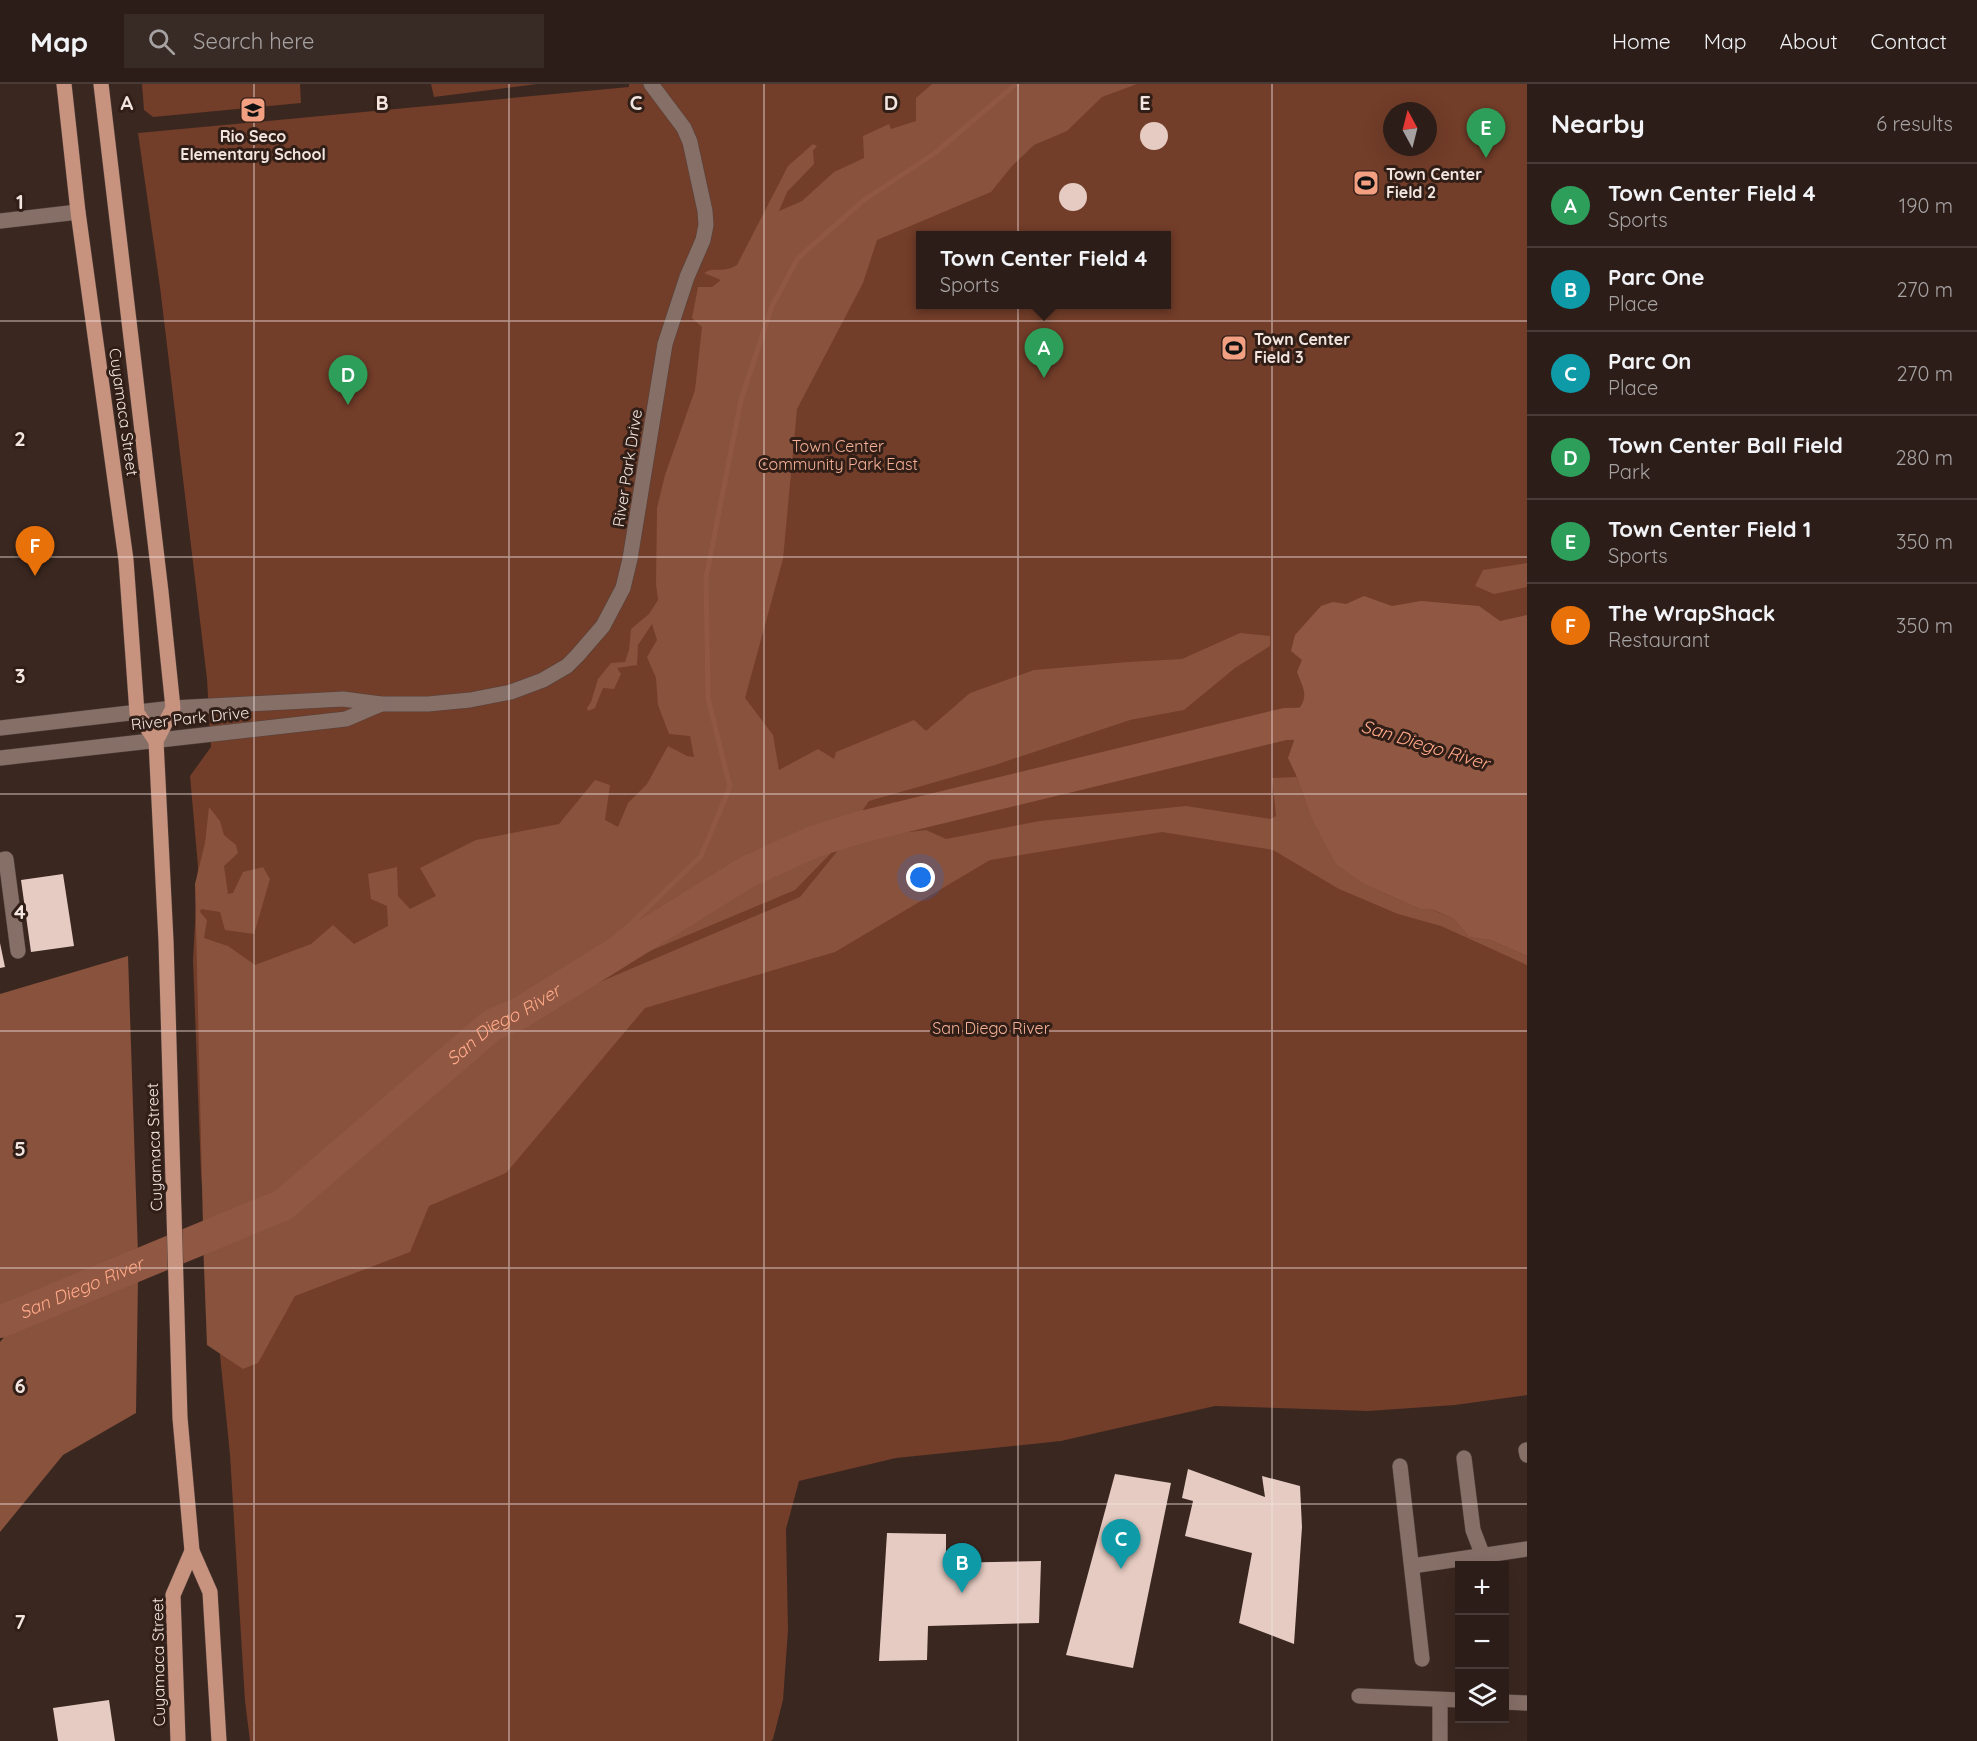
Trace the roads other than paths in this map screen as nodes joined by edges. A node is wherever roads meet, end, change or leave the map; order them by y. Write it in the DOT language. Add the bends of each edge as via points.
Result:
graph roads {
  1 [pos="64,84"];
  2 [pos="101,84"];
  3 [pos="651,84"];
  4 [pos="78,212"];
  5 [pos="0,221"];
  6 [pos="381,704"];
  7 [pos="173,708"];
  8 [pos="137,713"];
  9 [pos="0,728"];
  10 [pos="156,741"];
  11 [pos="0,758"];
  12 [pos="0,860"];
  13 [pos="18,951"];
  14 [pos="1464,1458"];
  15 [pos="1400,1466"];
  16 [pos="1527,1549"];
  17 [pos="192,1551"];
  18 [pos="1476,1560"];
  19 [pos="1412,1566"];
  20 [pos="1422,1659"];
  21 [pos="1359,1696"];
  22 [pos="1440,1700"];
  23 [pos="1455,1700"];
  24 [pos="1509,1702"];
  25 [pos="1527,1703"];
  26 [pos="178,1741"];
  27 [pos="219,1741"];
  28 [pos="1440,1741"];
  1 -- 4 [label="main road, Cuyamaca Street"];
  2 -- 7 [label="main road, Cuyamaca Street"];
  3 -- 6 [label="street, River Park Drive" via="690,142 706,225 665,344 623,588 603,626 577,656 543,680 511,692 470,700"];
  4 -- 5 [label="street"];
  4 -- 8 [label="main road, Cuyamaca Street" via="126,560"];
  6 -- 7 [label="street, River Park Drive" via="343,699"];
  6 -- 10 [label="street, River Park Drive" via="346,719"];
  7 -- 8 [label="street, River Park Drive"];
  7 -- 10 [label="main road, Cuyamaca Street"];
  8 -- 9 [label="street, River Park Drive"];
  8 -- 10 [label="main road"];
  10 -- 11 [label="street, River Park Drive"];
  10 -- 17 [label="main road, Cuyamaca Street" via="180,1418"];
  12 -- 13 [label="street" via="6,859"];
  14 -- 18 [label="street"];
  15 -- 19 [label="street"];
  16 -- 18 [label="street"];
  17 -- 26 [label="main road, Cuyamaca Street" via="173,1595"];
  17 -- 27 [label="main road, Cuyamaca Street" via="210,1592"];
  18 -- 19 [label="street"];
  19 -- 20 [label="street"];
  21 -- 22 [label="street"];
  22 -- 23 [label="street"];
  22 -- 28 [label="street"];
  24 -- 25 [label="street"];
}
